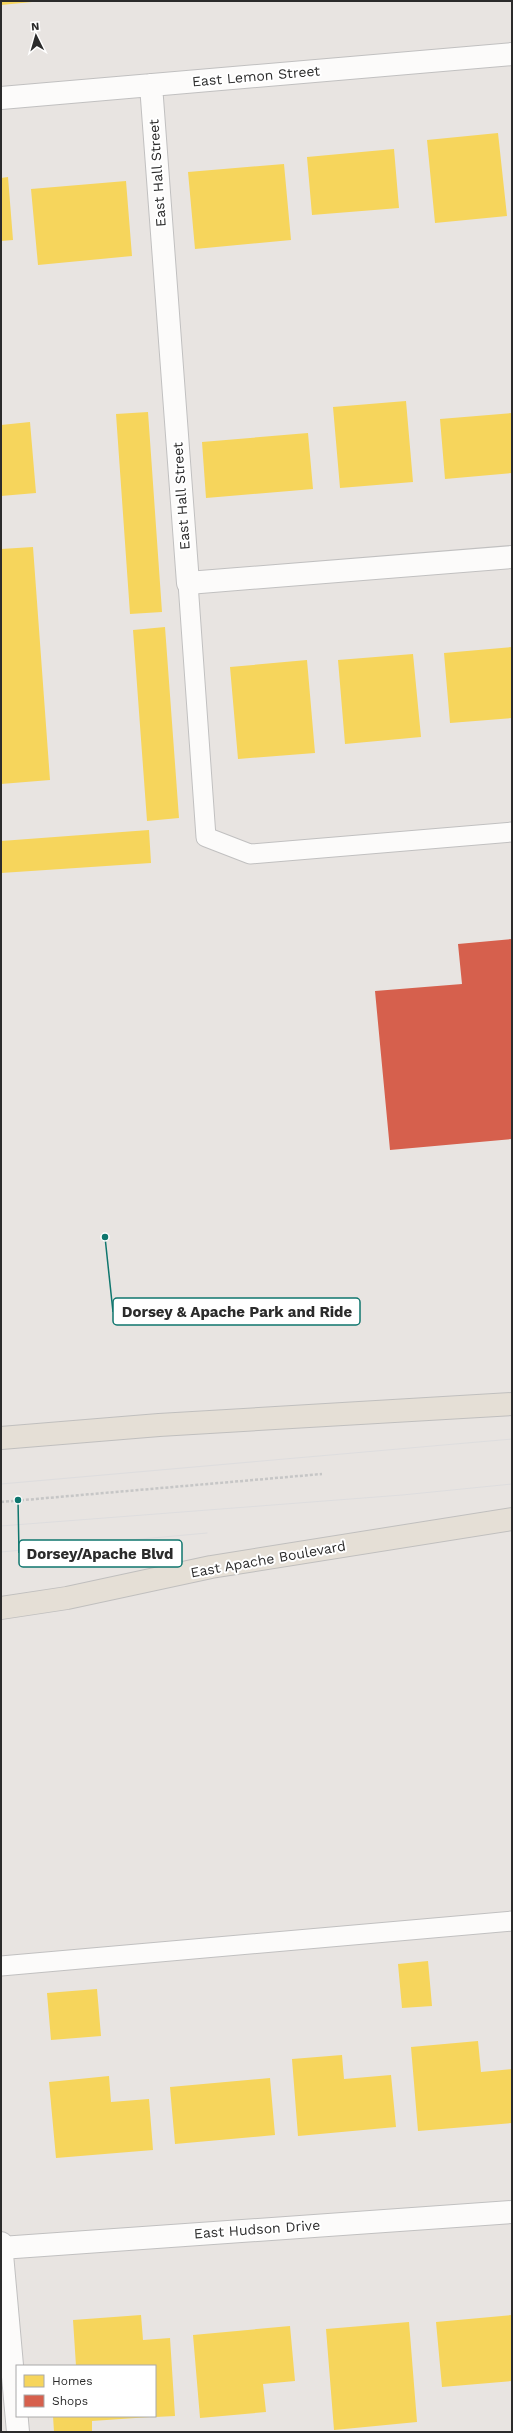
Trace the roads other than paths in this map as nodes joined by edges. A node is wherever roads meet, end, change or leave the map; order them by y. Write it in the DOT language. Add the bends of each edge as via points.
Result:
graph roads {
  1 [pos="512,54"];
  2 [pos="151,85"];
  3 [pos="1,98"];
  4 [pos="512,557"];
  5 [pos="188,583"];
  6 [pos="512,832"];
  7 [pos="512,1404"];
  8 [pos="1,1438"];
  9 [pos="512,1519"];
  10 [pos="1,1608"];
  11 [pos="512,1921"];
  12 [pos="1,1966"];
  13 [pos="512,2212"];
  14 [pos="1,2243"];
  15 [pos="1,2248"];
  16 [pos="16,2410"];
  17 [pos="17,2417"];
  18 [pos="18,2432"];
  1 -- 2 [label="street, East Lemon Street"];
  2 -- 3 [label="street, East Lemon Street"];
  2 -- 5 [label="street, East Hall Street"];
  4 -- 5 [label="street"];
  5 -- 6 [label="lane" via="206,837 250,854"];
  7 -- 8 [label="main road" via="159,1425"];
  9 -- 10 [label="main road, East Apache Boulevard" via="211,1567 67,1598"];
  11 -- 12 [label="lane"];
  13 -- 15 [label="street, East Hudson Drive"];
  14 -- 15 [label="street"];
  15 -- 16 [label="street"];
  17 -- 18 [label="street"];
}
